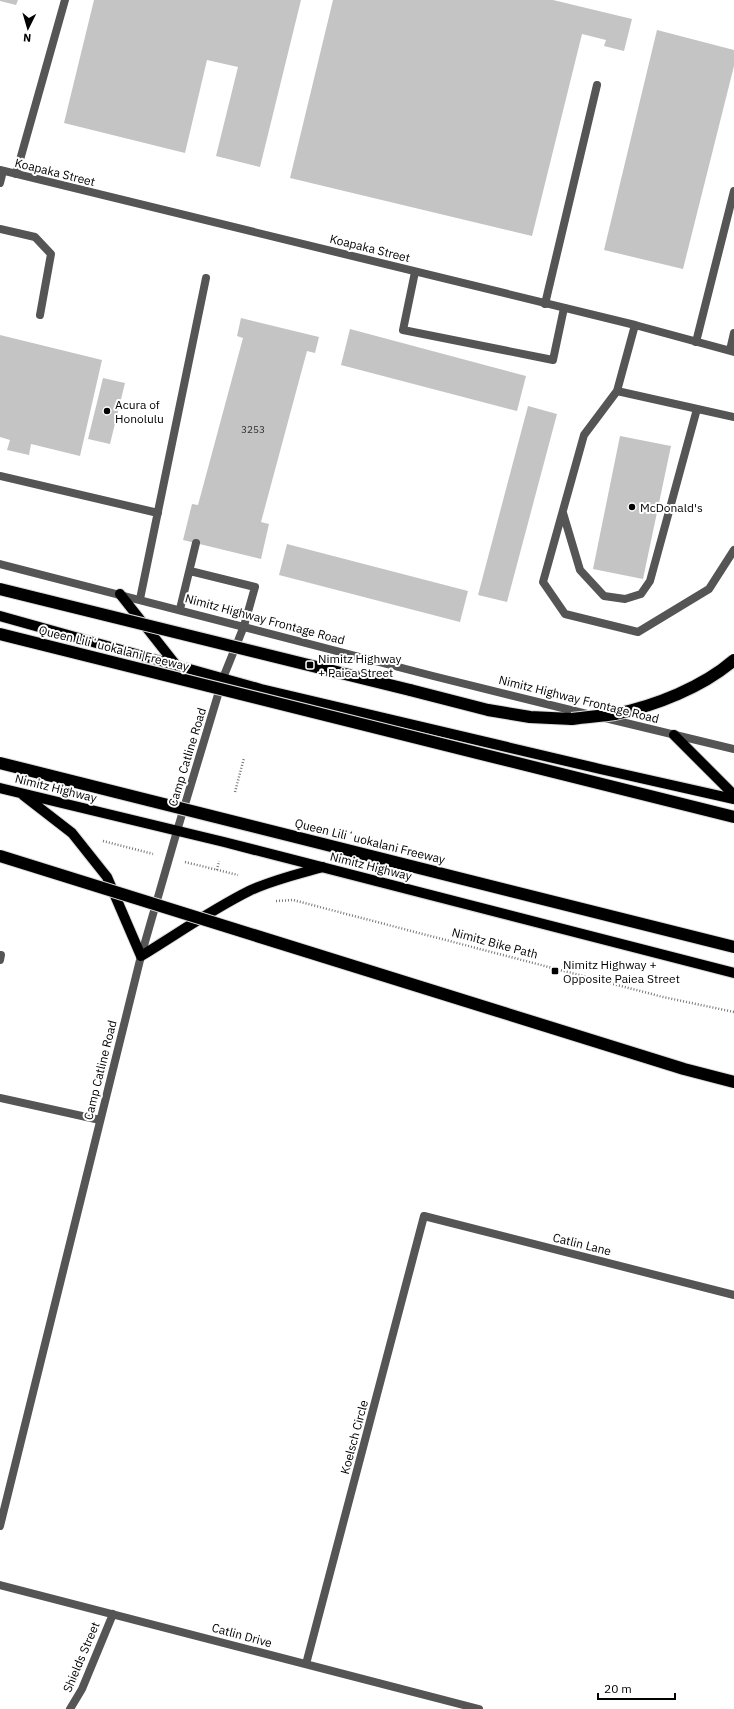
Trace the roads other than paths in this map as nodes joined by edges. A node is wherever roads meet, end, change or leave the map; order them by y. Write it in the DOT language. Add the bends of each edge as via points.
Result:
graph roads {
  1 [pos="65,0"];
  2 [pos="597,85"];
  3 [pos="2,171"];
  4 [pos="16,174"];
  5 [pos="0,183"];
  6 [pos="734,191"];
  7 [pos="0,229"];
  8 [pos="415,272"];
  9 [pos="206,278"];
  10 [pos="545,304"];
  11 [pos="564,308"];
  12 [pos="40,315"];
  13 [pos="635,326"];
  14 [pos="734,333"];
  15 [pos="696,342"];
  16 [pos="732,351"];
  17 [pos="617,391"];
  18 [pos="697,409"];
  19 [pos="734,417"];
  20 [pos="0,476"];
  21 [pos="158,513"];
  22 [pos="562,513"];
  23 [pos="196,543"];
  24 [pos="734,550"];
  25 [pos="0,564"];
  26 [pos="190,571"];
  27 [pos="0,589"];
  28 [pos="120,594"];
  29 [pos="140,599"];
  30 [pos="180,609"];
  31 [pos="0,616"];
  32 [pos="244,626"];
  33 [pos="0,634"];
  34 [pos="734,660"];
  35 [pos="176,665"];
  36 [pos="223,678"];
  37 [pos="674,735"];
  38 [pos="734,750"];
  39 [pos="0,763"];
  40 [pos="0,788"];
  41 [pos="20,792"];
  42 [pos="734,795"];
  43 [pos="734,799"];
  44 [pos="734,817"];
  45 [pos="177,831"];
  46 [pos="0,856"];
  47 [pos="323,867"];
  48 [pos="734,947"];
  49 [pos="0,955"];
  50 [pos="141,956"];
  51 [pos="0,960"];
  52 [pos="734,973"];
  53 [pos="734,1082"];
  54 [pos="0,1098"];
  55 [pos="100,1120"];
  56 [pos="424,1216"];
  57 [pos="734,1294"];
  58 [pos="0,1526"];
  59 [pos="0,1585"];
  60 [pos="113,1614"];
  61 [pos="306,1664"];
  62 [pos="70,1709"];
  63 [pos="478,1709"];
  1 -- 4 [label="street"];
  2 -- 10 [label="street"];
  3 -- 4 [label="street, Koapaka Street"];
  3 -- 5 [label="street"];
  4 -- 8 [label="street, Koapaka Street"];
  6 -- 15 [label="street"];
  7 -- 12 [label="street" via="35,237 51,254"];
  8 -- 10 [label="street, Koapaka Street"];
  8 -- 11 [label="street" via="403,330 553,360"];
  9 -- 21 [label="street"];
  10 -- 11 [label="street, Koapaka Street"];
  11 -- 13 [label="street, Koapaka Street"];
  13 -- 15 [label="street, Koapaka Street"];
  13 -- 17 [label="street"];
  14 -- 16 [label="street"];
  15 -- 16 [label="street, Koapaka Street"];
  17 -- 18 [label="street"];
  17 -- 22 [label="street" via="584,435"];
  18 -- 19 [label="street"];
  18 -- 22 [label="street" via="650,581 641,594 625,598 604,596 580,570"];
  20 -- 21 [label="street"];
  21 -- 29 [label="street"];
  22 -- 24 [label="street" via="543,582 565,614 638,632 709,589"];
  23 -- 26 [label="street"];
  25 -- 28 [label="street, Nimitz Highway Frontage Road"];
  26 -- 30 [label="street"];
  26 -- 32 [label="street, Camp Catline Road" via="255,587"];
  27 -- 34 [label="highway, bridge" via="488,710 530,717 572,719 615,714 656,702 695,686"];
  28 -- 29 [label="street, Nimitz Highway Frontage Road"];
  28 -- 35 [label="main road"];
  29 -- 30 [label="street, Nimitz Highway Frontage Road"];
  30 -- 32 [label="street, Nimitz Highway Frontage Road"];
  31 -- 35 [label="main road"];
  32 -- 36 [label="street, Camp Catline Road"];
  32 -- 37 [label="street, Nimitz Highway Frontage Road" via="440,678"];
  33 -- 44 [label="highway, Queen Liliʻuokalani Freeway, bridge"];
  35 -- 36 [label="main road"];
  36 -- 43 [label="main road"];
  36 -- 45 [label="street, Camp Catline Road"];
  37 -- 38 [label="street, Nimitz Highway Frontage Road"];
  37 -- 42 [label="main road"];
  39 -- 48 [label="highway, Queen Liliʻuokalani Freeway, bridge"];
  40 -- 41 [label="main road, Nimitz Highway"];
  41 -- 45 [label="main road, Nimitz Highway"];
  41 -- 50 [label="main road" via="72,833 107,877"];
  45 -- 47 [label="main road, Nimitz Highway"];
  45 -- 50 [label="street, Camp Catline Road"];
  46 -- 53 [label="highway, bridge" via="676,1067"];
  47 -- 50 [label="main road" via="250,890"];
  47 -- 52 [label="main road, Nimitz Highway"];
  49 -- 51 [label="street"];
  50 -- 55 [label="street, Camp Catline Road"];
  54 -- 55 [label="street"];
  55 -- 58 [label="street, Camp Catline Road"];
  56 -- 57 [label="street, Catlin Lane"];
  56 -- 61 [label="street, Koelsch Circle"];
  59 -- 60 [label="street, Catlin Drive"];
  60 -- 61 [label="street, Catlin Drive"];
  60 -- 62 [label="street, Shields Street" via="82,1689"];
  61 -- 63 [label="street, Catlin Drive"];
}
